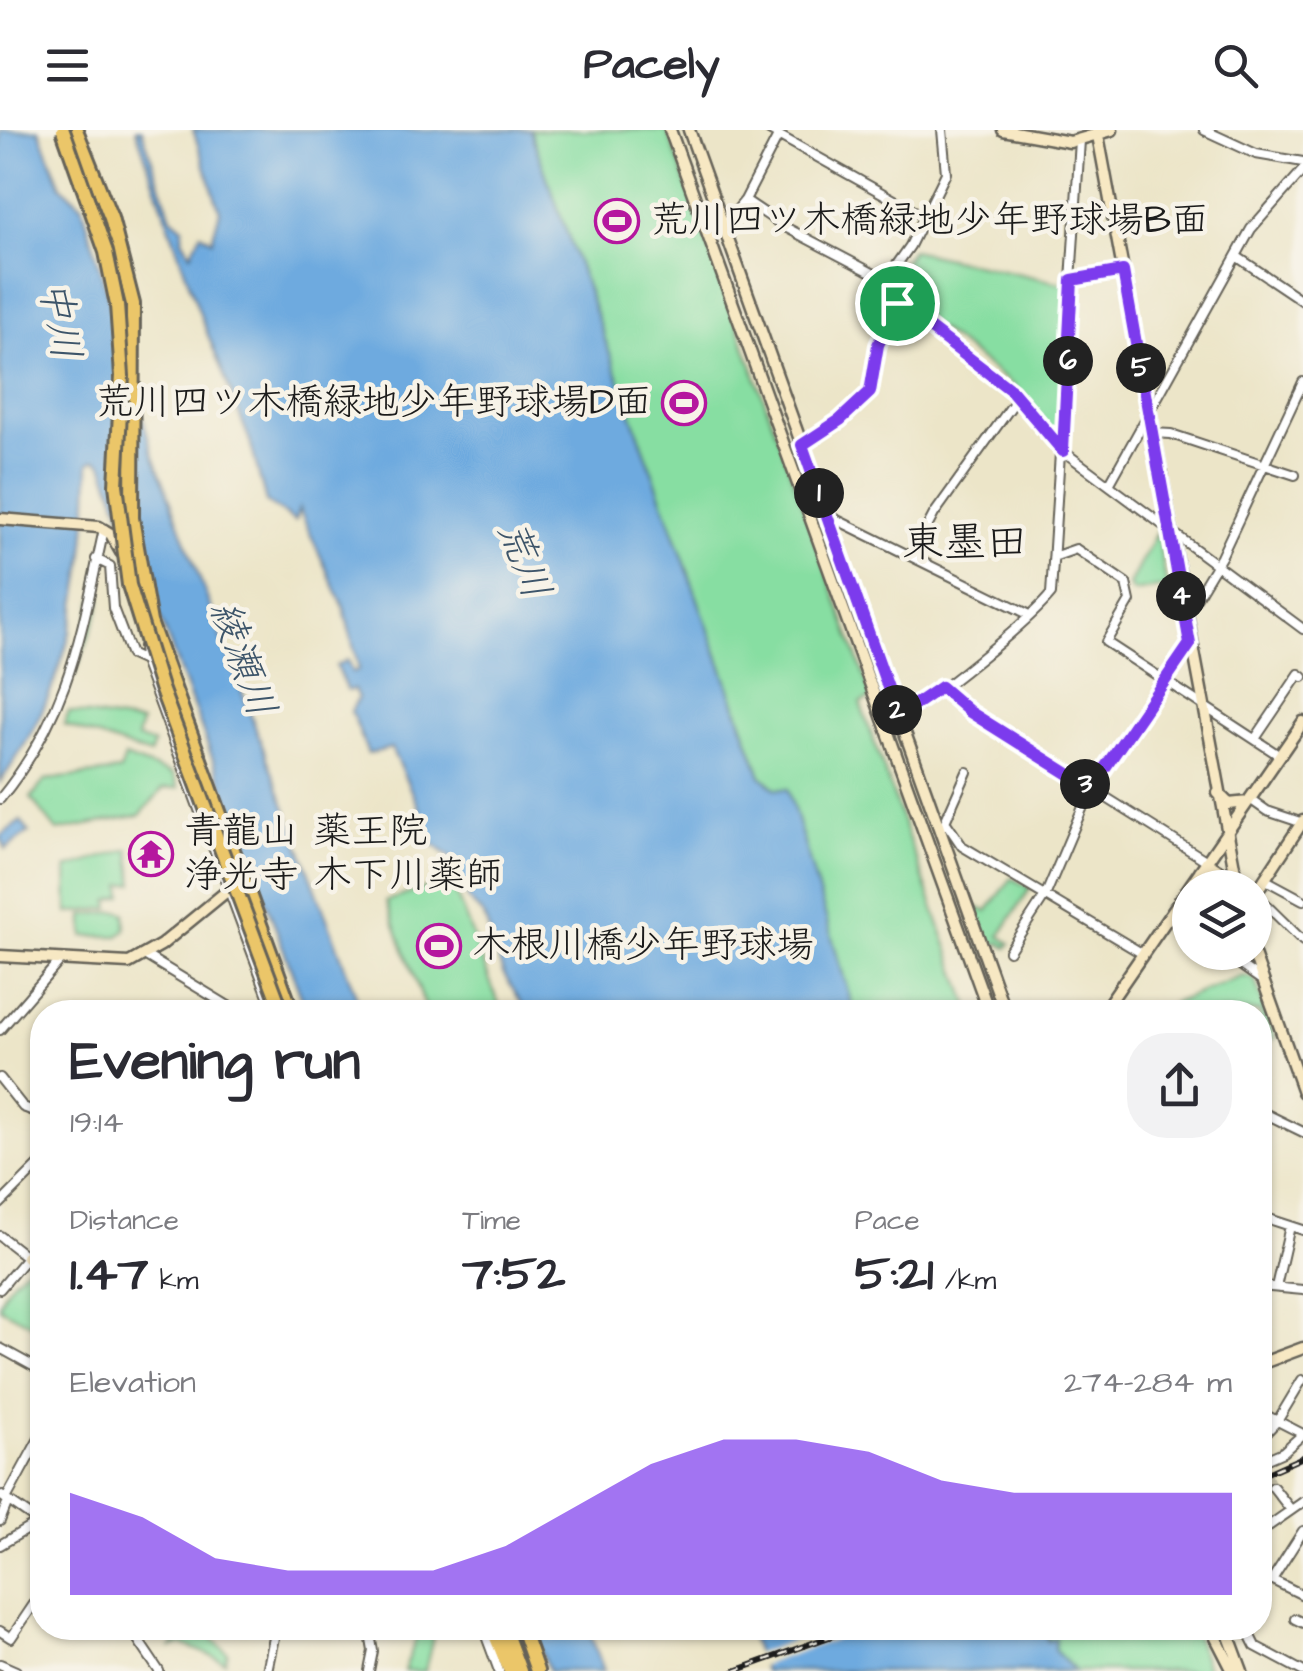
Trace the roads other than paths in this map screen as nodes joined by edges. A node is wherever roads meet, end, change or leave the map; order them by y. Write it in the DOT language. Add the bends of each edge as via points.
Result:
graph roads {
  1 [pos="63,130"];
  2 [pos="76,130"];
  3 [pos="670,130"];
  4 [pos="688,130"];
  5 [pos="770,130"];
  6 [pos="942,130"];
  7 [pos="1003,130"];
  8 [pos="1112,130"];
  9 [pos="1204,130"];
  10 [pos="1098,133"];
  11 [pos="778,136"];
  12 [pos="1080,140"];
  13 [pos="1303,162"];
  14 [pos="1303,170"];
  15 [pos="745,200"];
  16 [pos="925,217"];
  17 [pos="722,226"];
  18 [pos="1236,256"];
  19 [pos="1123,271"];
  20 [pos="886,280"];
  21 [pos="1072,280"];
  22 [pos="1303,301"];
  23 [pos="897,303"];
  24 [pos="1303,382"];
  25 [pos="1018,396"];
  26 [pos="1150,418"];
  27 [pos="1152,433"];
  28 [pos="802,445"];
  29 [pos="1063,451"];
  30 [pos="1262,465"];
  31 [pos="1296,475"];
  32 [pos="1110,483"];
  33 [pos="827,516"];
  34 [pos="0,519"];
  35 [pos="100,528"];
  36 [pos="1170,532"];
  37 [pos="912,556"];
  38 [pos="1056,556"];
  39 [pos="96,559"];
  40 [pos="1217,563"];
  41 [pos="1028,614"];
  42 [pos="1185,617"];
  43 [pos="1303,630"];
  44 [pos="146,633"];
  45 [pos="1190,644"];
  46 [pos="144,661"];
  47 [pos="1303,677"];
  48 [pos="1166,680"];
  49 [pos="941,687"];
  50 [pos="1200,702"];
  51 [pos="898,716"];
  52 [pos="1303,722"];
  53 [pos="1254,739"];
  54 [pos="1280,756"];
  55 [pos="968,772"];
  56 [pos="1091,788"];
  57 [pos="1218,792"];
  58 [pos="0,799"];
  59 [pos="1249,800"];
  60 [pos="1303,822"];
  61 [pos="941,825"];
  62 [pos="1225,836"];
  63 [pos="1203,867"];
  64 [pos="1218,870"];
  65 [pos="1231,870"];
  66 [pos="1270,870"];
  67 [pos="234,886"];
  68 [pos="1272,886"];
  69 [pos="1046,894"];
  70 [pos="1303,900"];
  71 [pos="1272,911"];
  72 [pos="1168,916"];
  73 [pos="1172,919"];
  74 [pos="1303,941"];
  75 [pos="1010,950"];
  76 [pos="1143,954"];
  77 [pos="0,956"];
  78 [pos="146,956"];
  79 [pos="58,962"];
  80 [pos="1247,970"];
  81 [pos="1260,970"];
  82 [pos="1264,982"];
  83 [pos="214,1000"];
  84 [pos="279,1000"];
  85 [pos="279,1000"];
  86 [pos="280,1000"];
  87 [pos="985,1000"];
  88 [pos="1001,1000"];
  89 [pos="1112,1000"];
  90 [pos="1270,1000"];
  91 [pos="1272,1005"];
  92 [pos="0,1030"];
  93 [pos="0,1078"];
  94 [pos="1303,1092"];
  95 [pos="30,1110"];
  96 [pos="1272,1117"];
  97 [pos="1303,1132"];
  98 [pos="30,1174"];
  99 [pos="0,1204"];
  100 [pos="1272,1222"];
  101 [pos="1290,1226"];
  102 [pos="1303,1230"];
  103 [pos="0,1236"];
  104 [pos="30,1255"];
  105 [pos="27,1257"];
  106 [pos="1272,1287"];
  107 [pos="1276,1287"];
  108 [pos="0,1289"];
  109 [pos="1303,1290"];
  110 [pos="0,1348"];
  111 [pos="1303,1348"];
  112 [pos="1272,1358"];
  113 [pos="30,1364"];
  114 [pos="1302,1380"];
  115 [pos="1272,1417"];
  116 [pos="1278,1420"];
  117 [pos="1272,1426"];
  118 [pos="1302,1434"];
  119 [pos="30,1454"];
  120 [pos="1272,1458"];
  121 [pos="1273,1487"];
  122 [pos="5,1498"];
  123 [pos="1303,1502"];
  124 [pos="1291,1510"];
  125 [pos="30,1514"];
  126 [pos="1303,1517"];
  127 [pos="0,1521"];
  128 [pos="1272,1523"];
  129 [pos="30,1529"];
  130 [pos="1303,1531"];
  131 [pos="0,1545"];
  132 [pos="1273,1578"];
  133 [pos="1303,1595"];
  134 [pos="30,1610"];
  135 [pos="0,1631"];
  136 [pos="137,1640"];
  137 [pos="273,1640"];
  138 [pos="371,1640"];
  139 [pos="487,1640"];
  140 [pos="497,1640"];
  141 [pos="510,1640"];
  142 [pos="512,1640"];
  143 [pos="523,1640"];
  144 [pos="1217,1640"];
  145 [pos="1230,1640"];
  146 [pos="1252,1640"];
  147 [pos="150,1662"];
  148 [pos="0,1664"];
  149 [pos="16,1671"];
  150 [pos="144,1671"];
  151 [pos="160,1671"];
  152 [pos="267,1671"];
  153 [pos="369,1671"];
  154 [pos="498,1671"];
  155 [pos="510,1671"];
  156 [pos="521,1671"];
  157 [pos="534,1671"];
  158 [pos="1234,1671"];
  159 [pos="1242,1671"];
  160 [pos="1302,1671"];
  1 -- 84 [label="highway, bridge" via="106,252 117,306 122,376 116,485 128,585"];
  2 -- 86 [label="highway" via="110,218 132,304 132,518 140,583"];
  3 -- 87 [label="main road"];
  4 -- 17 [label="main road"];
  5 -- 11 [label="street"];
  6 -- 16 [label="street" via="946,173"];
  7 -- 12 [label="main road"];
  8 -- 10 [label="main road"];
  9 -- 13 [label="street" via="1256,154"];
  10 -- 12 [label="main road"];
  10 -- 19 [label="main road"];
  11 -- 15 [label="street"];
  11 -- 16 [label="street"];
  12 -- 21 [label="street"];
  14 -- 18 [label="street"];
  15 -- 17 [label="street"];
  15 -- 20 [label="street"];
  16 -- 20 [label="street"];
  17 -- 28 [label="main road"];
  18 -- 22 [label="street"];
  18 -- 26 [label="street"];
  19 -- 21 [label="street"];
  19 -- 26 [label="main road"];
  20 -- 23 [label="street"];
  21 -- 29 [label="street"];
  23 -- 25 [label="street"];
  23 -- 28 [label="street" via="878,345 870,392"];
  24 -- 30 [label="street"];
  25 -- 29 [label="street"];
  25 -- 37 [label="street"];
  26 -- 27 [label="main road"];
  26 -- 32 [label="street"];
  27 -- 30 [label="street"];
  27 -- 36 [label="main road"];
  28 -- 33 [label="main road"];
  29 -- 32 [label="street"];
  29 -- 38 [label="street"];
  30 -- 31 [label="street"];
  30 -- 40 [label="street"];
  32 -- 36 [label="street"];
  33 -- 37 [label="street"];
  33 -- 51 [label="main road"];
  34 -- 35 [label="main road"];
  35 -- 39 [label="street"];
  35 -- 44 [label="main road" via="116,540"];
  36 -- 40 [label="street"];
  36 -- 42 [label="main road"];
  37 -- 41 [label="street"];
  38 -- 41 [label="street" via="1051,594"];
  38 -- 48 [label="street" via="1076,549 1126,584 1130,601 1106,642"];
  39 -- 46 [label="street" via="112,570 113,608 131,655"];
  39 -- 58 [label="street" via="60,707"];
  40 -- 42 [label="street"];
  40 -- 43 [label="street"];
  41 -- 49 [label="street"];
  42 -- 45 [label="main road"];
  44 -- 46 [label="street"];
  44 -- 67 [label="main road"];
  45 -- 48 [label="street"];
  45 -- 50 [label="main road"];
  46 -- 67 [label="street"];
  47 -- 53 [label="street"];
  48 -- 50 [label="street"];
  48 -- 56 [label="street"];
  49 -- 51 [label="street"];
  49 -- 56 [label="street"];
  50 -- 53 [label="street"];
  50 -- 57 [label="main road"];
  51 -- 61 [label="main road"];
  52 -- 54 [label="main road"];
  53 -- 54 [label="street"];
  54 -- 59 [label="main road"];
  55 -- 61 [label="street"];
  56 -- 63 [label="street"];
  56 -- 69 [label="street"];
  57 -- 59 [label="main road" via="1228,804"];
  57 -- 62 [label="main road"];
  59 -- 60 [label="street"];
  59 -- 62 [label="main road"];
  60 -- 66 [label="main road"];
  61 -- 69 [label="street" via="962,846"];
  61 -- 88 [label="main road"];
  62 -- 63 [label="main road"];
  62 -- 65 [label="main road"];
  63 -- 64 [label="main road"];
  63 -- 72 [label="main road"];
  67 -- 78 [label="main road"];
  67 -- 85 [label="main road"];
  68 -- 70 [label="street"];
  69 -- 75 [label="street"];
  69 -- 76 [label="street"];
  71 -- 74 [label="street"];
  72 -- 73 [label="street"];
  72 -- 76 [label="main road"];
  76 -- 89 [label="main road"];
  77 -- 79 [label="main road"];
  78 -- 79 [label="main road" via="121,966"];
  78 -- 83 [label="street"];
  79 -- 92 [label="street"];
  80 -- 82 [label="street"];
  81 -- 82 [label="main road"];
  82 -- 90 [label="main road"];
  91 -- 94 [label="main road"];
  93 -- 95 [label="street"];
  96 -- 97 [label="street"];
  98 -- 99 [label="street"];
  100 -- 101 [label="street"];
  101 -- 102 [label="street"];
  101 -- 107 [label="street"];
  103 -- 105 [label="street"];
  104 -- 105 [label="main road"];
  105 -- 108 [label="street"];
  106 -- 107 [label="street"];
  107 -- 109 [label="street"];
  110 -- 113 [label="street"];
  111 -- 112 [label="main road"];
  114 -- 116 [label="street"];
  115 -- 116 [label="street"];
  116 -- 117 [label="street"];
  116 -- 118 [label="street"];
  118 -- 120 [label="street"];
  119 -- 122 [label="street"];
  121 -- 124 [label="street"];
  122 -- 125 [label="street"];
  122 -- 127 [label="street"];
  123 -- 124 [label="street"];
  124 -- 126 [label="street"];
  124 -- 128 [label="street"];
  129 -- 131 [label="street"];
  130 -- 132 [label="street"];
  132 -- 133 [label="street"];
  134 -- 135 [label="street" via="11,1638"];
  136 -- 147 [label="street"];
  137 -- 152 [label="street"];
  138 -- 153 [label="street"];
  139 -- 154 [label="street"];
  140 -- 155 [label="highway"];
  141 -- 156 [label="highway"];
  142 -- 156 [label="main road"];
  143 -- 157 [label="highway"];
  144 -- 158 [label="main road"];
  145 -- 159 [label="main road"];
  146 -- 160 [label="street"];
  147 -- 150 [label="street"];
  147 -- 151 [label="street"];
  148 -- 149 [label="street"];
}
